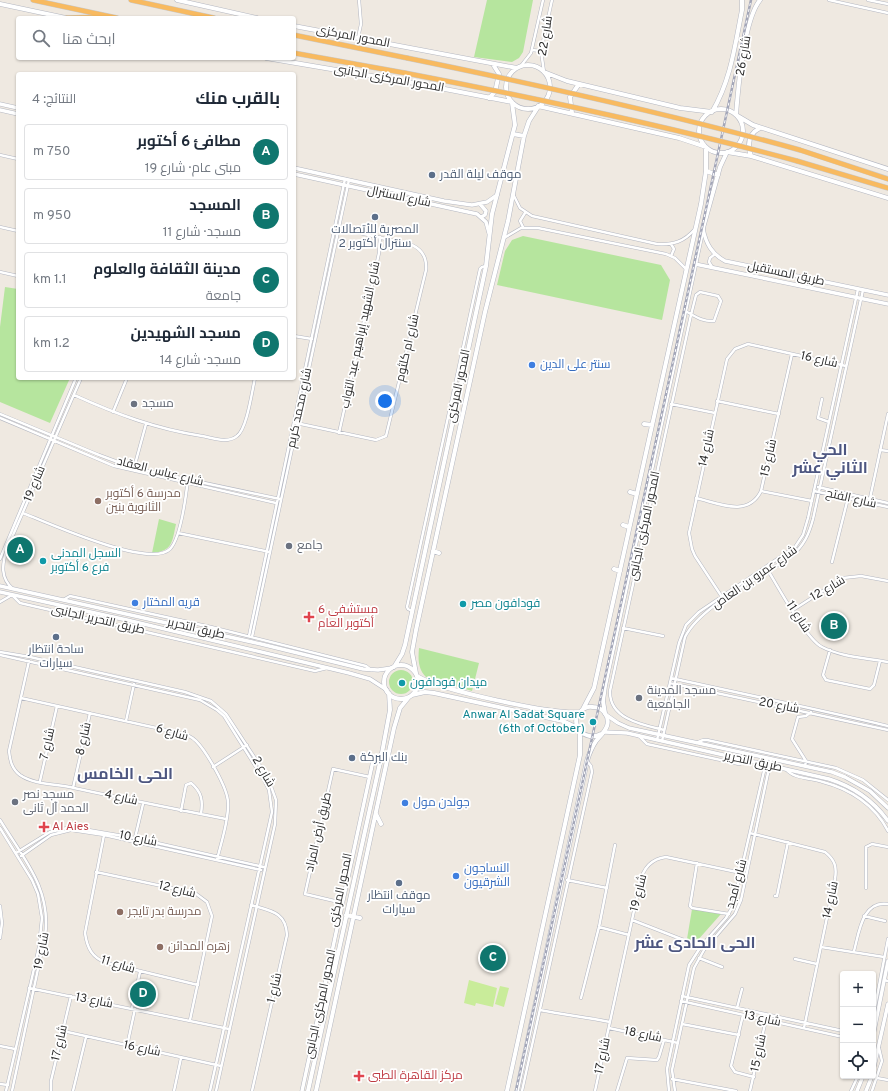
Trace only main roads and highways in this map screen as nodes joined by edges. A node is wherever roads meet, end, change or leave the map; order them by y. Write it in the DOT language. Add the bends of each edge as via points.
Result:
graph roads {
  1 [pos="33,0"];
  2 [pos="131,0"];
  3 [pos="177,0"];
  4 [pos="742,0"];
  5 [pos="760,0"];
  6 [pos="0,4"];
  7 [pos="57,16"];
  8 [pos="109,16"];
  9 [pos="205,16"];
  10 [pos="249,16"];
  11 [pos="296,26"];
  12 [pos="296,35"];
  13 [pos="735,45"];
  14 [pos="744,49"];
  15 [pos="296,53"];
  16 [pos="278,60"];
  17 [pos="492,65"];
  18 [pos="518,67"];
  19 [pos="544,72"];
  20 [pos="579,84"];
  21 [pos="489,98"];
  22 [pos="512,103"];
  23 [pos="538,106"];
  24 [pos="712,112"];
  25 [pos="572,113"];
  26 [pos="736,115"];
  27 [pos="760,128"];
  28 [pos="513,134"];
  29 [pos="524,136"];
  30 [pos="706,147"];
  31 [pos="727,152"];
  32 [pos="752,156"];
  33 [pos="888,169"];
  34 [pos="706,171"];
  35 [pos="718,175"];
  36 [pos="888,179"];
  37 [pos="888,188"];
  38 [pos="888,198"];
  39 [pos="665,408"];
  40 [pos="670,410"];
  41 [pos="644,424"];
  42 [pos="652,425"];
  43 [pos="451,430"];
  44 [pos="459,432"];
  45 [pos="447,446"];
  46 [pos="456,448"];
  47 [pos="630,492"];
  48 [pos="637,494"];
  49 [pos="623,525"];
  50 [pos="629,527"];
  51 [pos="634,547"];
  52 [pos="640,548"];
  53 [pos="433,551"];
  54 [pos="439,553"];
  55 [pos="614,569"];
  56 [pos="620,571"];
  57 [pos="393,667"];
  58 [pos="416,674"];
  59 [pos="605,686"];
  60 [pos="610,687"];
  61 [pos="388,692"];
  62 [pos="410,696"];
  63 [pos="521,705"];
  64 [pos="520,711"];
  65 [pos="582,711"];
  66 [pos="605,713"];
  67 [pos="579,730"];
  68 [pos="603,733"];
  69 [pos="383,747"];
  70 [pos="390,748"];
  71 [pos="376,814"];
  72 [pos="381,824"];
  73 [pos="351,865"];
  74 [pos="355,870"];
  75 [pos="346,915"];
  76 [pos="354,916"];
  77 [pos="360,918"];
  78 [pos="550,936"];
  79 [pos="555,937"];
  80 [pos="340,983"];
  81 [pos="330,987"];
  82 [pos="335,1006"];
  83 [pos="325,1010"];
  84 [pos="333,1014"];
  85 [pos="339,1016"];
  86 [pos="308,1091"];
  87 [pos="316,1091"];
  88 [pos="507,1091"];
  89 [pos="517,1091"];
  1 -- 8 [label="highway"];
  2 -- 9 [label="highway"];
  3 -- 10 [label="main road"];
  4 -- 13 [label="main road, شارع 26"];
  5 -- 14 [label="main road, شارع 26" via="752,15"];
  6 -- 7 [label="main road"];
  11 -- 17 [label="main road"];
  12 -- 36 [label="highway, المحور المركزى, bridge" via="500,77 670,117 800,150"];
  13 -- 14 [label="main road" via="741,44"];
  13 -- 24 [label="main road, شارع 26" via="726,82"];
  14 -- 26 [label="main road, شارع 26"];
  15 -- 37 [label="highway, bridge" via="485,88 608,115 797,160"];
  16 -- 21 [label="main road, المحور المركزى الجانبى"];
  17 -- 18 [label="main road"];
  17 -- 21 [label="main road" via="499,74 495,92"];
  18 -- 19 [label="main road" via="534,66"];
  18 -- 22 [label="main road" via="508,77 506,84 506,92"];
  19 -- 20 [label="main road"];
  19 -- 23 [label="main road" via="548,78 549,89 546,99"];
  20 -- 24 [label="main road" via="680,108"];
  20 -- 25 [label="main road" via="570,97"];
  21 -- 22 [label="main road, المحور المركزى الجانبى"];
  22 -- 23 [label="main road" via="526,109"];
  22 -- 28 [label="main road, المحور المركزى" via="515,116"];
  23 -- 25 [label="main road"];
  23 -- 29 [label="main road, المحور المركزى" via="529,120"];
  24 -- 26 [label="main road" via="725,110"];
  24 -- 30 [label="main road" via="704,118 700,127 701,138"];
  25 -- 30 [label="main road" via="679,138"];
  26 -- 27 [label="main road"];
  26 -- 31 [label="main road" via="742,126 743,135 736,147"];
  27 -- 32 [label="main road" via="749,139"];
  27 -- 33 [label="main road"];
  28 -- 29 [label="main road"];
  28 -- 43 [label="main road, المحور المركزى" via="492,214 486,266"];
  29 -- 44 [label="main road, المحور المركزى" via="510,214"];
  30 -- 31 [label="main road" via="716,152"];
  30 -- 34 [label="main road"];
  31 -- 32 [label="main road"];
  31 -- 35 [label="main road"];
  32 -- 38 [label="main road"];
  34 -- 35 [label="main road"];
  34 -- 42 [label="main road"];
  35 -- 39 [label="main road" via="703,228"];
  39 -- 40 [label="main road"];
  39 -- 51 [label="main road"];
  41 -- 42 [label="main road"];
  42 -- 48 [label="main road"];
  43 -- 44 [label="main road" via="454,433"];
  43 -- 45 [label="main road, المحور المركزى"];
  44 -- 46 [label="main road, المحور المركزى"];
  45 -- 46 [label="main road" via="452,445"];
  45 -- 57 [label="main road, المحور المركزى" via="404,650"];
  46 -- 53 [label="main road, المحور المركزى"];
  47 -- 48 [label="main road"];
  48 -- 50 [label="main road"];
  49 -- 50 [label="main road"];
  50 -- 56 [label="main road"];
  51 -- 52 [label="main road"];
  51 -- 59 [label="main road"];
  53 -- 54 [label="main road"];
  53 -- 58 [label="main road, المحور المركزى" via="412,647 412,663"];
  55 -- 56 [label="main road"];
  56 -- 65 [label="main road" via="594,688"];
  57 -- 58 [label="main road" via="406,666"];
  57 -- 61 [label="main road" via="385,680"];
  58 -- 62 [label="main road" via="418,684"];
  58 -- 63 [label="main road" via="437,686"];
  59 -- 60 [label="main road"];
  59 -- 66 [label="main road"];
  61 -- 62 [label="main road" via="398,698"];
  61 -- 69 [label="main road, المحور المركزى" via="390,706"];
  62 -- 64 [label="main road" via="420,692 434,693"];
  62 -- 70 [label="main road, المحور المركزى" via="399,711"];
  63 -- 64 [label="main road"];
  63 -- 65 [label="main road" via="561,712"];
  64 -- 67 [label="main road" via="566,722"];
  65 -- 66 [label="main road" via="596,707"];
  65 -- 67 [label="main road" via="577,718"];
  66 -- 68 [label="main road" via="607,723"];
  67 -- 68 [label="main road" via="588,737"];
  67 -- 88 [label="main road" via="580,755"];
  68 -- 78 [label="main road" via="590,751 587,761"];
  69 -- 70 [label="main road"];
  69 -- 74 [label="main road, المحور المركزى"];
  70 -- 71 [label="main road, المحور المركزى"];
  71 -- 72 [label="main road"];
  71 -- 76 [label="main road, المحور المركزى"];
  73 -- 74 [label="main road"];
  74 -- 75 [label="main road, المحور المركزى"];
  75 -- 76 [label="main road"];
  75 -- 81 [label="main road, المحور المركزى"];
  76 -- 77 [label="main road"];
  76 -- 80 [label="main road, المحور المركزى"];
  78 -- 79 [label="main road"];
  78 -- 89 [label="main road"];
  80 -- 81 [label="main road" via="336,990"];
  80 -- 82 [label="main road, المحور المركزى"];
  81 -- 83 [label="main road, المحور المركزى"];
  82 -- 83 [label="main road" via="330,1003"];
  82 -- 84 [label="main road, المحور المركزى"];
  83 -- 86 [label="main road, المحور المركزى"];
  84 -- 85 [label="main road"];
  84 -- 87 [label="main road, المحور المركزى"];
}
